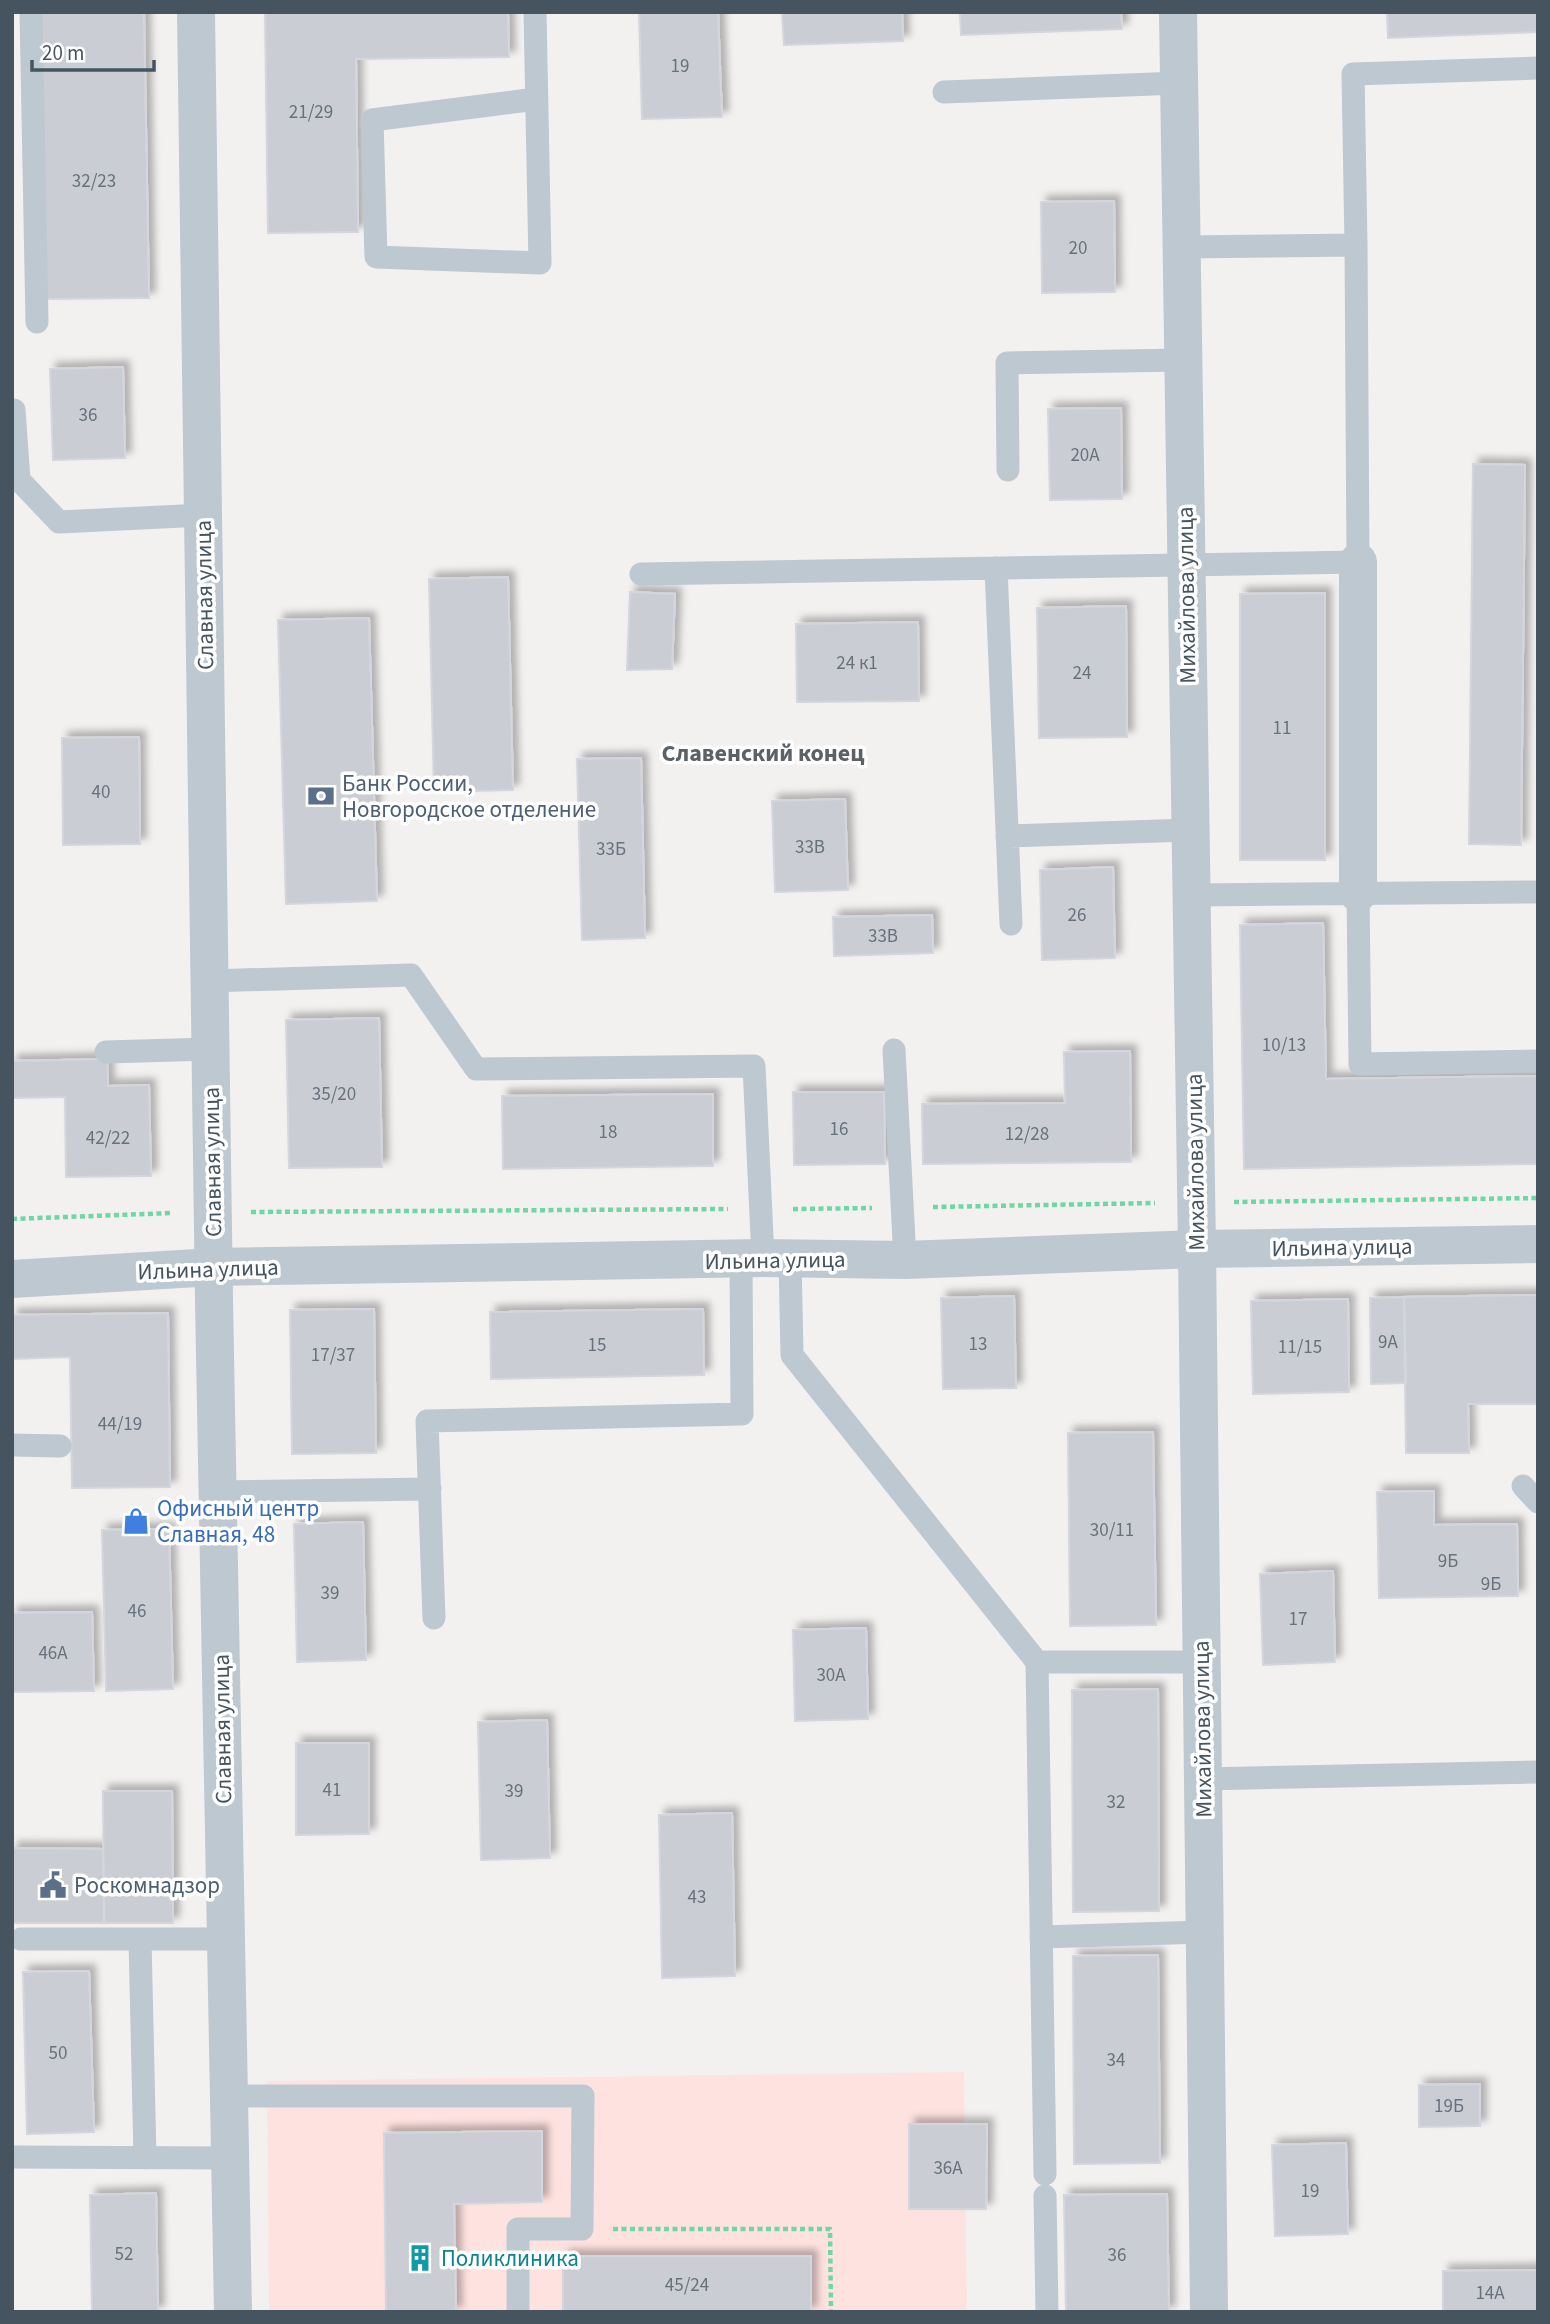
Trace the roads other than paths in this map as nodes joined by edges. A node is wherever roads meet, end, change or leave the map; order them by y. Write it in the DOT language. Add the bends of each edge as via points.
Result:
graph roads {
  1 [pos="31,12"];
  2 [pos="196,12"];
  3 [pos="535,12"];
  4 [pos="1178,12"];
  5 [pos="1538,68"];
  6 [pos="1179,83"];
  7 [pos="944,92"];
  8 [pos="536,99"];
  9 [pos="1356,246"];
  10 [pos="1182,247"];
  11 [pos="37,323"];
  12 [pos="1183,359"];
  13 [pos="13,410"];
  14 [pos="1008,470"];
  15 [pos="203,515"];
  16 [pos="1358,562"];
  17 [pos="1185,565"];
  18 [pos="996,568"];
  19 [pos="641,574"];
  20 [pos="1189,830"];
  21 [pos="1007,836"];
  22 [pos="1538,892"];
  23 [pos="1358,893"];
  24 [pos="1190,895"];
  25 [pos="1011,924"];
  26 [pos="209,981"];
  27 [pos="210,1049"];
  28 [pos="894,1050"];
  29 [pos="106,1052"];
  30 [pos="1538,1061"];
  31 [pos="1538,1244"];
  32 [pos="1197,1249"];
  33 [pos="764,1259"];
  34 [pos="905,1260"];
  35 [pos="214,1267"];
  36 [pos="12,1279"];
  37 [pos="12,1446"];
  38 [pos="60,1446"];
  39 [pos="430,1489"];
  40 [pos="218,1492"];
  41 [pos="434,1618"];
  42 [pos="1037,1662"];
  43 [pos="1201,1662"];
  44 [pos="1538,1772"];
  45 [pos="1202,1779"];
  46 [pos="1204,1933"];
  47 [pos="1041,1937"];
  48 [pos="226,1938"];
  49 [pos="22,1939"];
  50 [pos="140,1939"];
  51 [pos="229,2096"];
  52 [pos="12,2157"];
  53 [pos="145,2158"];
  54 [pos="230,2158"];
  55 [pos="233,2312"];
  56 [pos="519,2312"];
  57 [pos="1047,2312"];
  58 [pos="1209,2312"];
  1 -- 11 [label="lane"];
  2 -- 15 [label="street, Славная улица"];
  3 -- 8 [label="lane"];
  4 -- 6 [label="street, Михайлова улица"];
  5 -- 9 [label="lane" via="1353,74"];
  6 -- 7 [label="lane"];
  6 -- 10 [label="street, Михайлова улица"];
  8 -- 8 [label="lane" via="540,263 376,257 372,120"];
  9 -- 10 [label="lane"];
  9 -- 16 [label="lane"];
  10 -- 12 [label="street, Михайлова улица"];
  12 -- 14 [label="lane" via="1007,363"];
  12 -- 17 [label="street, Михайлова улица"];
  13 -- 15 [label="lane" via="19,480 60,522"];
  15 -- 26 [label="street, Славная улица"];
  16 -- 17 [label="lane"];
  16 -- 23 [label="street"];
  17 -- 18 [label="lane"];
  17 -- 20 [label="street, Михайлова улица"];
  18 -- 19 [label="lane"];
  18 -- 21 [label="lane"];
  20 -- 21 [label="lane"];
  20 -- 24 [label="street, Михайлова улица"];
  21 -- 25 [label="lane"];
  22 -- 23 [label="lane"];
  23 -- 24 [label="lane"];
  23 -- 30 [label="lane" via="1360,1064"];
  24 -- 32 [label="street, Михайлова улица"];
  26 -- 27 [label="street, Славная улица"];
  26 -- 33 [label="lane" via="411,975 476,1069 754,1066"];
  27 -- 29 [label="lane"];
  27 -- 35 [label="street, Славная улица"];
  28 -- 34 [label="lane"];
  31 -- 32 [label="street, Ильина улица"];
  32 -- 34 [label="street, Ильина улица"];
  32 -- 43 [label="street, Михайлова улица"];
  33 -- 34 [label="street, Ильина улица"];
  33 -- 35 [label="street, Ильина улица"];
  33 -- 39 [label="lane" via="743,1414 427,1421"];
  33 -- 42 [label="lane" via="792,1355"];
  35 -- 36 [label="street, Ильина улица"];
  35 -- 40 [label="street, Славная улица"];
  37 -- 38 [label="lane"];
  39 -- 40 [label="lane"];
  39 -- 41 [label="lane"];
  40 -- 48 [label="street, Славная улица"];
  42 -- 43 [label="lane"];
  42 -- 47 [label="lane"];
  43 -- 45 [label="street, Михайлова улица"];
  44 -- 45 [label="lane"];
  45 -- 46 [label="street, Михайлова улица"];
  46 -- 47 [label="lane"];
  46 -- 58 [label="street, Михайлова улица"];
  47 -- 57 [label="lane"];
  48 -- 50 [label="lane"];
  48 -- 51 [label="street, Славная улица"];
  49 -- 50 [label="lane"];
  50 -- 53 [label="lane"];
  51 -- 54 [label="street, Славная улица"];
  51 -- 56 [label="lane" via="583,2096 582,2229 518,2229"];
  52 -- 53 [label="lane"];
  53 -- 54 [label="lane"];
  54 -- 55 [label="street, Славная улица"];
}
